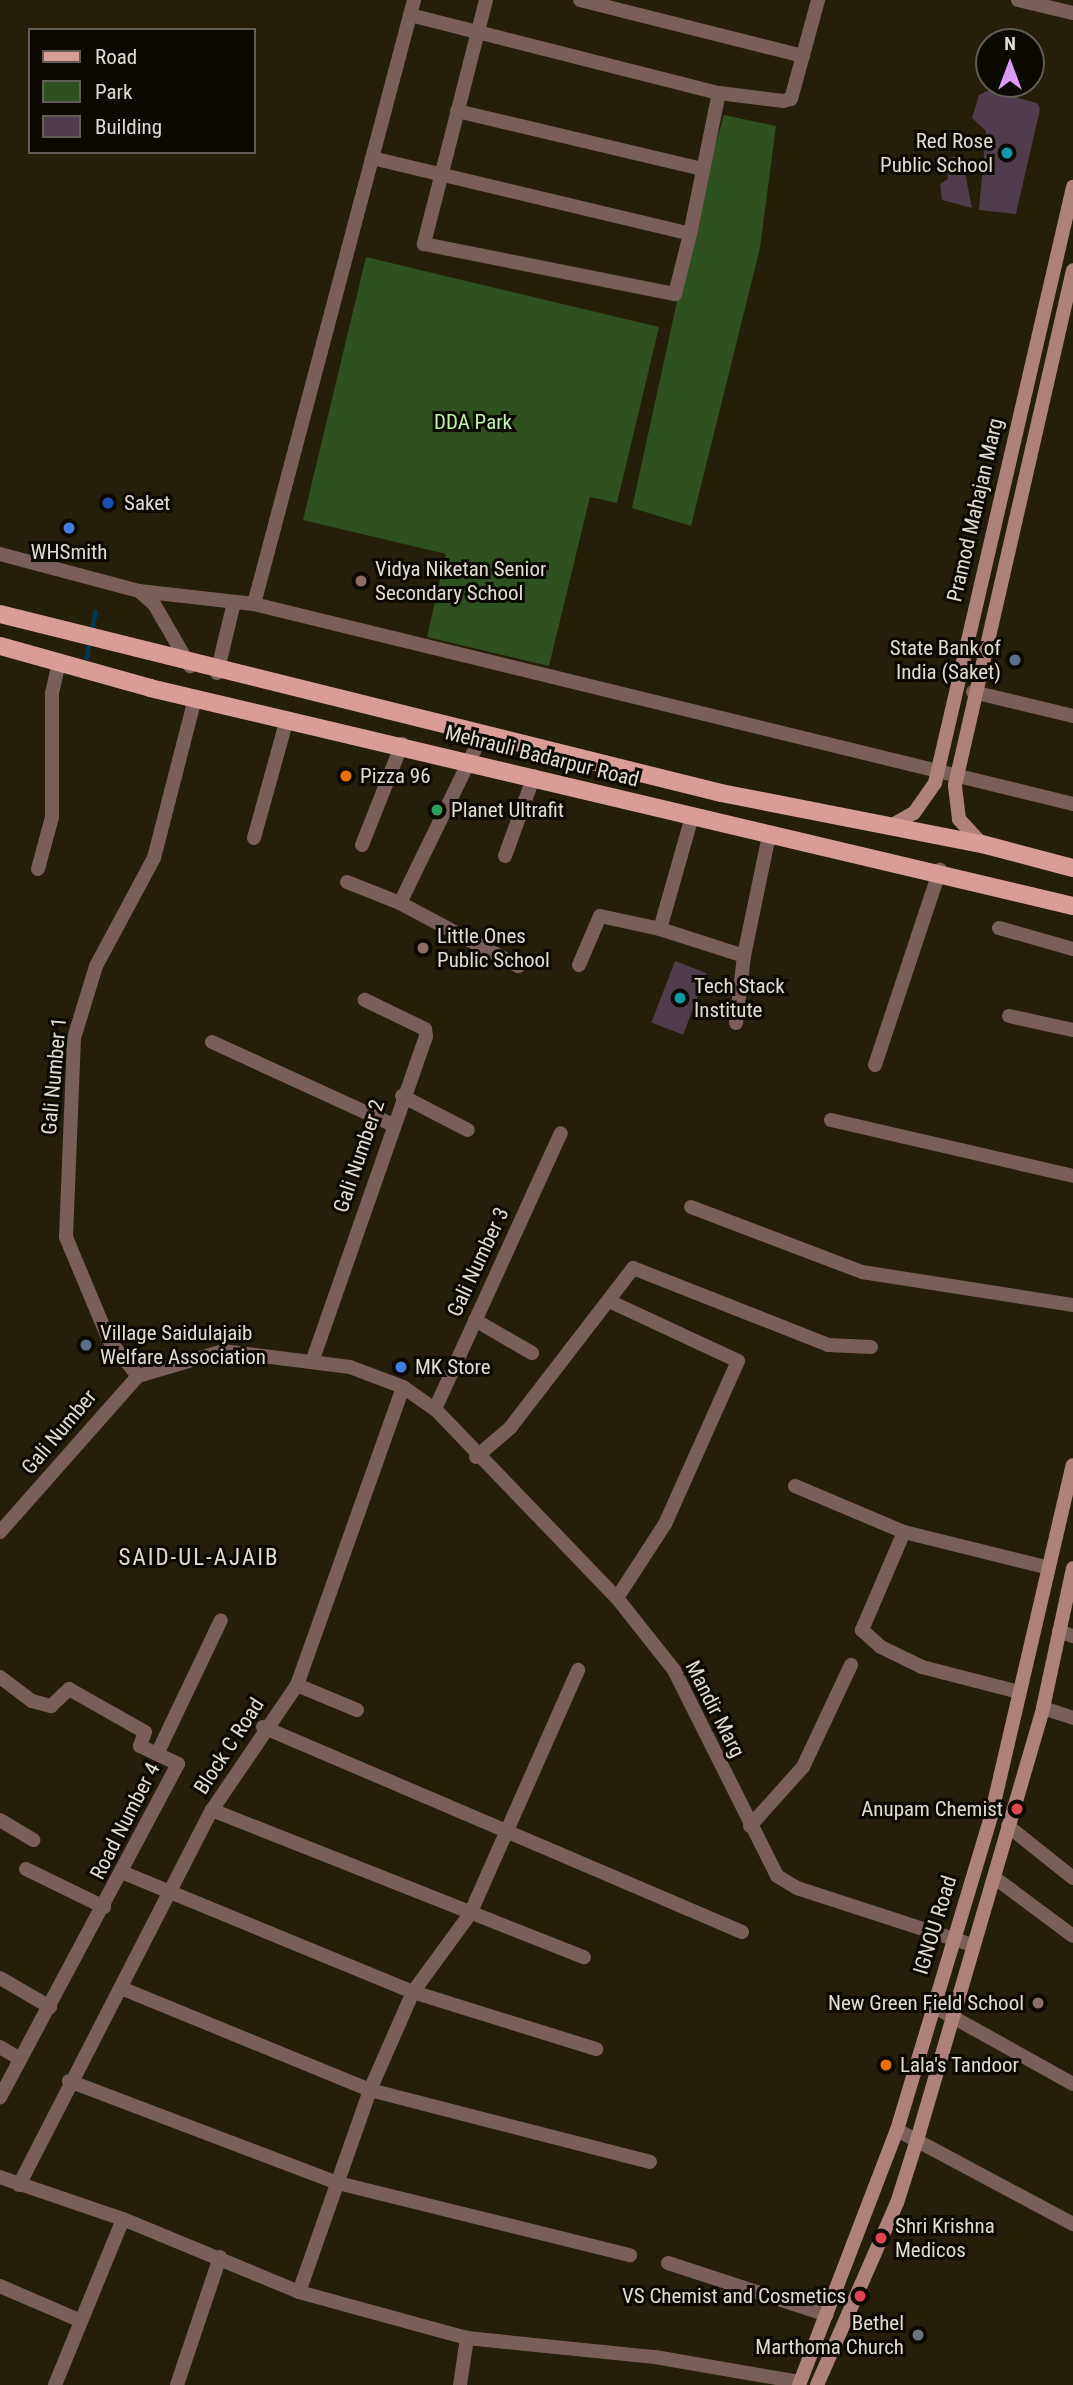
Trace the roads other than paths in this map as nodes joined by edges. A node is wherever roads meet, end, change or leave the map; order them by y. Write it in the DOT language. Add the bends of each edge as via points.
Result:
graph roads {
  1 [pos="414,0"];
  2 [pos="486,0"];
  3 [pos="580,0"];
  4 [pos="818,0"];
  5 [pos="1018,0"];
  6 [pos="1073,13"];
  7 [pos="410,15"];
  8 [pos="477,32"];
  9 [pos="803,56"];
  10 [pos="719,93"];
  11 [pos="457,111"];
  12 [pos="372,158"];
  13 [pos="702,169"];
  14 [pos="441,176"];
  15 [pos="1073,187"];
  16 [pos="690,234"];
  17 [pos="1073,270"];
  18 [pos="0,554"];
  19 [pos="985,559"];
  20 [pos="1003,565"];
  21 [pos="139,591"];
  22 [pos="234,602"];
  23 [pos="254,604"];
  24 [pos="0,614"];
  25 [pos="0,646"];
  26 [pos="59,663"];
  27 [pos="190,666"];
  28 [pos="217,673"];
  29 [pos="973,692"];
  30 [pos="195,698"];
  31 [pos="1073,716"];
  32 [pos="287,719"];
  33 [pos="483,733"];
  34 [pos="402,744"];
  35 [pos="472,762"];
  36 [pos="938,771"];
  37 [pos="957,774"];
  38 [pos="534,776"];
  39 [pos="1073,804"];
  40 [pos="692,817"];
  41 [pos="892,825"];
  42 [pos="769,835"];
  43 [pos="254,838"];
  44 [pos="982,844"];
  45 [pos="362,845"];
  46 [pos="505,856"];
  47 [pos="1073,868"];
  48 [pos="38,869"];
  49 [pos="940,870"];
  50 [pos="347,882"];
  51 [pos="400,902"];
  52 [pos="1073,905"];
  53 [pos="999,928"];
  54 [pos="660,929"];
  55 [pos="1073,949"];
  56 [pos="744,956"];
  57 [pos="579,965"];
  58 [pos="518,967"];
  59 [pos="365,1000"];
  60 [pos="1009,1016"];
  61 [pos="736,1023"];
  62 [pos="1073,1030"];
  63 [pos="212,1042"];
  64 [pos="875,1065"];
  65 [pos="402,1096"];
  66 [pos="831,1120"];
  67 [pos="393,1125"];
  68 [pos="468,1130"];
  69 [pos="561,1133"];
  70 [pos="1073,1176"];
  71 [pos="691,1207"];
  72 [pos="609,1301"];
  73 [pos="1073,1306"];
  74 [pos="475,1320"];
  75 [pos="871,1347"];
  76 [pos="532,1353"];
  77 [pos="312,1362"];
  78 [pos="138,1376"];
  79 [pos="404,1387"];
  80 [pos="435,1409"];
  81 [pos="477,1457"];
  82 [pos="1073,1465"];
  83 [pos="795,1486"];
  84 [pos="0,1514"];
  85 [pos="15,1521"];
  86 [pos="0,1532"];
  87 [pos="904,1532"];
  88 [pos="1049,1568"];
  89 [pos="1073,1568"];
  90 [pos="617,1598"];
  91 [pos="220,1620"];
  92 [pos="1066,1634"];
  93 [pos="851,1665"];
  94 [pos="578,1670"];
  95 [pos="0,1677"];
  96 [pos="298,1685"];
  97 [pos="1019,1692"];
  98 [pos="1043,1708"];
  99 [pos="357,1710"];
  100 [pos="1073,1718"];
  101 [pos="263,1727"];
  102 [pos="157,1754"];
  103 [pos="212,1810"];
  104 [pos="0,1820"];
  105 [pos="750,1826"];
  106 [pos="1008,1826"];
  107 [pos="507,1832"];
  108 [pos="33,1840"];
  109 [pos="26,1868"];
  110 [pos="124,1873"];
  111 [pos="995,1878"];
  112 [pos="1073,1878"];
  113 [pos="172,1893"];
  114 [pos="104,1907"];
  115 [pos="470,1914"];
  116 [pos="742,1932"];
  117 [pos="1073,1936"];
  118 [pos="952,1937"];
  119 [pos="972,1945"];
  120 [pos="584,1957"];
  121 [pos="0,1978"];
  122 [pos="121,1987"];
  123 [pos="413,1992"];
  124 [pos="933,2006"];
  125 [pos="50,2007"];
  126 [pos="952,2014"];
  127 [pos="0,2047"];
  128 [pos="596,2049"];
  129 [pos="18,2058"];
  130 [pos="69,2081"];
  131 [pos="1073,2084"];
  132 [pos="370,2090"];
  133 [pos="0,2097"];
  134 [pos="897,2130"];
  135 [pos="917,2140"];
  136 [pos="650,2162"];
  137 [pos="0,2177"];
  138 [pos="338,2183"];
  139 [pos="19,2185"];
  140 [pos="869,2199"];
  141 [pos="892,2212"];
  142 [pos="122,2219"];
  143 [pos="1073,2224"];
  144 [pos="630,2255"];
  145 [pos="220,2257"];
  146 [pos="668,2263"];
  147 [pos="0,2286"];
  148 [pos="299,2292"];
  149 [pos="827,2315"];
  150 [pos="81,2321"];
  151 [pos="467,2338"];
  152 [pos="800,2384"];
  153 [pos="55,2385"];
  154 [pos="177,2385"];
  155 [pos="460,2385"];
  156 [pos="817,2385"];
  1 -- 7 [label="street"];
  2 -- 8 [label="street"];
  3 -- 9 [label="street"];
  4 -- 9 [label="street"];
  5 -- 6 [label="street"];
  7 -- 8 [label="street"];
  7 -- 12 [label="street"];
  8 -- 10 [label="street"];
  8 -- 11 [label="street"];
  9 -- 10 [label="street" via="789,100"];
  10 -- 13 [label="street"];
  11 -- 13 [label="street"];
  11 -- 14 [label="street"];
  12 -- 14 [label="street"];
  12 -- 23 [label="street"];
  13 -- 16 [label="street"];
  14 -- 16 [label="street"];
  14 -- 16 [label="street" via="424,244 676,294"];
  15 -- 19 [label="street, Pramod Mahajan Marg"];
  17 -- 20 [label="street, Pramod Mahajan Marg"];
  18 -- 21 [label="street"];
  19 -- 20 [label="street"];
  19 -- 36 [label="street, Pramod Mahajan Marg"];
  20 -- 29 [label="street, Pramod Mahajan Marg"];
  21 -- 22 [label="street"];
  21 -- 27 [label="street" via="154,604"];
  22 -- 23 [label="street"];
  22 -- 28 [label="street"];
  23 -- 36 [label="street"];
  24 -- 27 [label="main road, Mehrauli Badarpur Road"];
  25 -- 26 [label="main road, Mehrauli Badarpur Road"];
  26 -- 30 [label="main road, Mehrauli Badarpur Road"];
  26 -- 48 [label="street" via="52,693 52,817"];
  27 -- 28 [label="main road, Mehrauli Badarpur Road"];
  28 -- 33 [label="main road, Mehrauli Badarpur Road"];
  29 -- 31 [label="street"];
  29 -- 37 [label="street, Pramod Mahajan Marg"];
  30 -- 32 [label="main road, Mehrauli Badarpur Road"];
  30 -- 78 [label="street, Gali Number 1" via="154,858 96,967 74,1038 66,1237 109,1340"];
  32 -- 34 [label="main road, Mehrauli Badarpur Road"];
  32 -- 43 [label="street"];
  33 -- 35 [label="street"];
  33 -- 41 [label="main road, Mehrauli Badarpur Road" via="721,793"];
  34 -- 35 [label="main road, Mehrauli Badarpur Road"];
  34 -- 45 [label="street"];
  35 -- 38 [label="main road, Mehrauli Badarpur Road"];
  35 -- 51 [label="street"];
  36 -- 37 [label="street"];
  36 -- 41 [label="street, Pramod Mahajan Marg" via="923,804"];
  37 -- 39 [label="street"];
  37 -- 44 [label="street, Pramod Mahajan Marg" via="956,808 965,828"];
  38 -- 40 [label="main road, Mehrauli Badarpur Road"];
  38 -- 46 [label="street"];
  40 -- 42 [label="main road, Mehrauli Badarpur Road"];
  40 -- 54 [label="street"];
  41 -- 44 [label="main road, Mehrauli Badarpur Road"];
  42 -- 49 [label="main road, Mehrauli Badarpur Road"];
  42 -- 56 [label="street"];
  44 -- 47 [label="main road, Mehrauli Badarpur Road"];
  49 -- 52 [label="main road, Mehrauli Badarpur Road"];
  49 -- 64 [label="street"];
  50 -- 51 [label="street"];
  51 -- 58 [label="street"];
  53 -- 55 [label="street"];
  54 -- 56 [label="street"];
  54 -- 57 [label="street" via="600,916"];
  56 -- 61 [label="street"];
  59 -- 65 [label="street, Gali Number 2" via="427,1032"];
  60 -- 62 [label="street"];
  63 -- 67 [label="street"];
  65 -- 67 [label="street, Gali Number 2"];
  65 -- 68 [label="street"];
  66 -- 70 [label="street"];
  67 -- 77 [label="street, Gali Number 2"];
  69 -- 74 [label="street, Gali Number 3"];
  71 -- 73 [label="street" via="862,1272"];
  72 -- 75 [label="street" via="629,1270 641,1268 828,1345"];
  72 -- 81 [label="street" via="510,1427"];
  72 -- 90 [label="street" via="738,1361 665,1524"];
  74 -- 76 [label="street"];
  74 -- 80 [label="street, Gali Number 3"];
  77 -- 78 [label="street" via="223,1351"];
  77 -- 79 [label="street" via="351,1367"];
  78 -- 85 [label="street, Gali Number"];
  79 -- 80 [label="street, Mandir Marg"];
  79 -- 96 [label="street, Block C Road"];
  80 -- 81 [label="street, Mandir Marg"];
  81 -- 90 [label="street, Mandir Marg"];
  82 -- 88 [label="street, IGNOU Road"];
  83 -- 87 [label="street"];
  84 -- 85 [label="street"];
  85 -- 86 [label="street, Gali Number"];
  87 -- 88 [label="street"];
  87 -- 97 [label="street" via="862,1630 881,1647 922,1667"];
  88 -- 97 [label="street, IGNOU Road"];
  89 -- 92 [label="street, IGNOU Road"];
  90 -- 105 [label="street, Mandir Marg" via="674,1670"];
  91 -- 102 [label="street"];
  92 -- 98 [label="street, IGNOU Road"];
  93 -- 105 [label="street" via="803,1767"];
  94 -- 107 [label="street"];
  95 -- 102 [label="street, Road Number 4" via="32,1700 51,1706 69,1689 145,1732 140,1746"];
  96 -- 99 [label="street"];
  96 -- 101 [label="street, Block C Road"];
  97 -- 118 [label="street, IGNOU Road" via="991,1816"];
  98 -- 100 [label="street"];
  98 -- 106 [label="street, IGNOU Road"];
  101 -- 103 [label="street, Block C Road"];
  101 -- 107 [label="street"];
  102 -- 110 [label="street, Road Number 4" via="178,1764"];
  103 -- 113 [label="street, Block C Road"];
  103 -- 115 [label="street"];
  104 -- 108 [label="street"];
  105 -- 118 [label="street, Mandir Marg" via="786,1883"];
  106 -- 111 [label="street, IGNOU Road"];
  106 -- 112 [label="street"];
  107 -- 115 [label="street"];
  107 -- 116 [label="street"];
  109 -- 114 [label="street"];
  110 -- 113 [label="street"];
  110 -- 114 [label="street, Road Number 4"];
  111 -- 117 [label="street"];
  111 -- 119 [label="street, IGNOU Road"];
  113 -- 122 [label="street, Block C Road"];
  113 -- 123 [label="street"];
  114 -- 125 [label="street, Road Number 4"];
  115 -- 120 [label="street"];
  115 -- 123 [label="street"];
  118 -- 119 [label="street, Mandir Marg"];
  118 -- 124 [label="street, IGNOU Road"];
  119 -- 126 [label="street, IGNOU Road"];
  121 -- 125 [label="street"];
  122 -- 130 [label="street, Block C Road"];
  122 -- 132 [label="street"];
  123 -- 128 [label="street"];
  123 -- 132 [label="street"];
  124 -- 126 [label="street"];
  124 -- 134 [label="street, IGNOU Road"];
  125 -- 129 [label="street, Road Number 4"];
  126 -- 131 [label="street"];
  126 -- 135 [label="street, IGNOU Road"];
  127 -- 129 [label="street"];
  129 -- 133 [label="street, Road Number 4"];
  130 -- 138 [label="street"];
  130 -- 139 [label="street, Block C Road"];
  132 -- 136 [label="street"];
  132 -- 138 [label="street"];
  134 -- 135 [label="street"];
  134 -- 140 [label="street, IGNOU Road"];
  135 -- 141 [label="street, IGNOU Road"];
  135 -- 143 [label="street"];
  137 -- 139 [label="street"];
  138 -- 144 [label="street"];
  138 -- 148 [label="street"];
  139 -- 142 [label="street"];
  140 -- 141 [label="street"];
  140 -- 149 [label="street, IGNOU Road"];
  141 -- 156 [label="street, IGNOU Road"];
  142 -- 145 [label="street"];
  142 -- 150 [label="street"];
  145 -- 148 [label="street"];
  145 -- 154 [label="street"];
  146 -- 149 [label="street"];
  147 -- 150 [label="street"];
  148 -- 151 [label="street"];
  149 -- 152 [label="street, IGNOU Road"];
  150 -- 153 [label="street"];
  151 -- 152 [label="street" via="654,2357"];
  151 -- 155 [label="street"];
}
